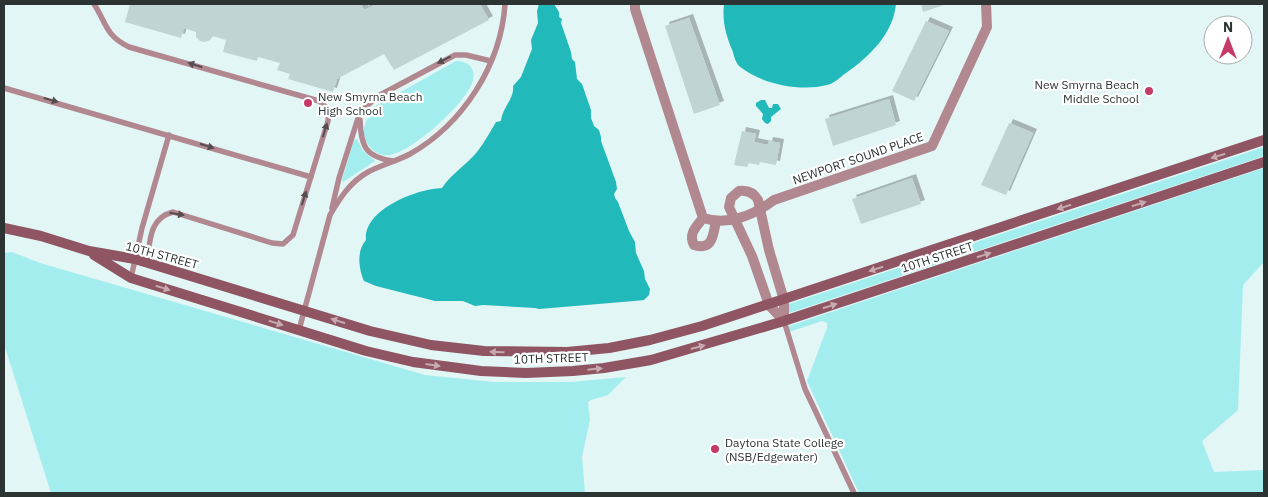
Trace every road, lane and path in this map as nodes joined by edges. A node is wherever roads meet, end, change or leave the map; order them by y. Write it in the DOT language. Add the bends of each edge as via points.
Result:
graph roads {
  1 [pos="94,4"];
  2 [pos="505,4"];
  3 [pos="635,4"];
  4 [pos="986,4"];
  5 [pos="491,61"];
  6 [pos="4,88"];
  7 [pos="359,115"];
  8 [pos="169,135"];
  9 [pos="1264,140"];
  10 [pos="395,161"];
  11 [pos="1264,162"];
  12 [pos="311,177"];
  13 [pos="761,210"];
  14 [pos="330,215"];
  15 [pos="703,218"];
  16 [pos="736,219"];
  17 [pos="716,221"];
  18 [pos="4,228"];
  19 [pos="769,250"];
  20 [pos="89,252"];
  21 [pos="752,256"];
  22 [pos="135,259"];
  23 [pos="147,262"];
  24 [pos="131,278"];
  25 [pos="784,300"];
  26 [pos="769,305"];
  27 [pos="305,310"];
  28 [pos="784,321"];
  29 [pos="299,330"];
  30 [pos="854,493"];
  12 -- 1 [label="lane, one-way" via="328,121 326,106 129,47 107,30"];
  2 -- 5 [label="lane"];
  3 -- 15 [label="street"];
  4 -- 13 [label="street, NEWPORT SOUND PLACE" via="987,27 932,146 774,200"];
  5 -- 7 [label="lane, one-way" via="466,55 450,56 380,95"];
  5 -- 10 [label="lane" via="471,99 453,119 419,148"];
  6 -- 8 [label="lane, one-way"];
  7 -- 10 [label="lane" via="365,148 375,157"];
  7 -- 14 [label="lane"];
  8 -- 12 [label="lane, one-way"];
  8 -- 22 [label="lane"];
  9 -- 25 [label="street, 10TH STREET, one-way"];
  10 -- 14 [label="lane" via="368,172 354,182"];
  28 -- 11 [label="street, 10TH STREET, one-way"];
  23 -- 12 [label="lane, one-way" via="155,224 162,214 173,212 283,244 292,235"];
  13 -- 16 [label="street, NEWPORT SOUND PLACE"];
  13 -- 16 [label="street" via="753,194 740,192 729,204"];
  13 -- 19 [label="street"];
  14 -- 27 [label="lane"];
  15 -- 17 [label="street, NEWPORT SOUND PLACE"];
  15 -- 17 [label="street" via="693,230 691,239 701,248 712,239"];
  16 -- 17 [label="street, NEWPORT SOUND PLACE"];
  16 -- 21 [label="street"];
  18 -- 20 [label="street"];
  19 -- 21 [label="street"];
  19 -- 25 [label="street"];
  20 -- 22 [label="street, 10TH STREET"];
  20 -- 24 [label="street, 10TH STREET"];
  21 -- 26 [label="street"];
  22 -- 23 [label="street, 10TH STREET"];
  22 -- 24 [label="lane"];
  23 -- 27 [label="street, 10TH STREET"];
  24 -- 29 [label="street, 10TH STREET, one-way"];
  25 -- 26 [label="street, 10TH STREET"];
  25 -- 28 [label="street"];
  26 -- 27 [label="street, 10TH STREET, one-way" via="650,340 568,352 484,351 431,345 370,331"];
  26 -- 28 [label="street"];
  27 -- 29 [label="lane"];
  29 -- 28 [label="street, 10TH STREET, one-way" via="413,362 526,373 581,371 651,360"];
  28 -- 30 [label="lane" via="805,389"];
}
